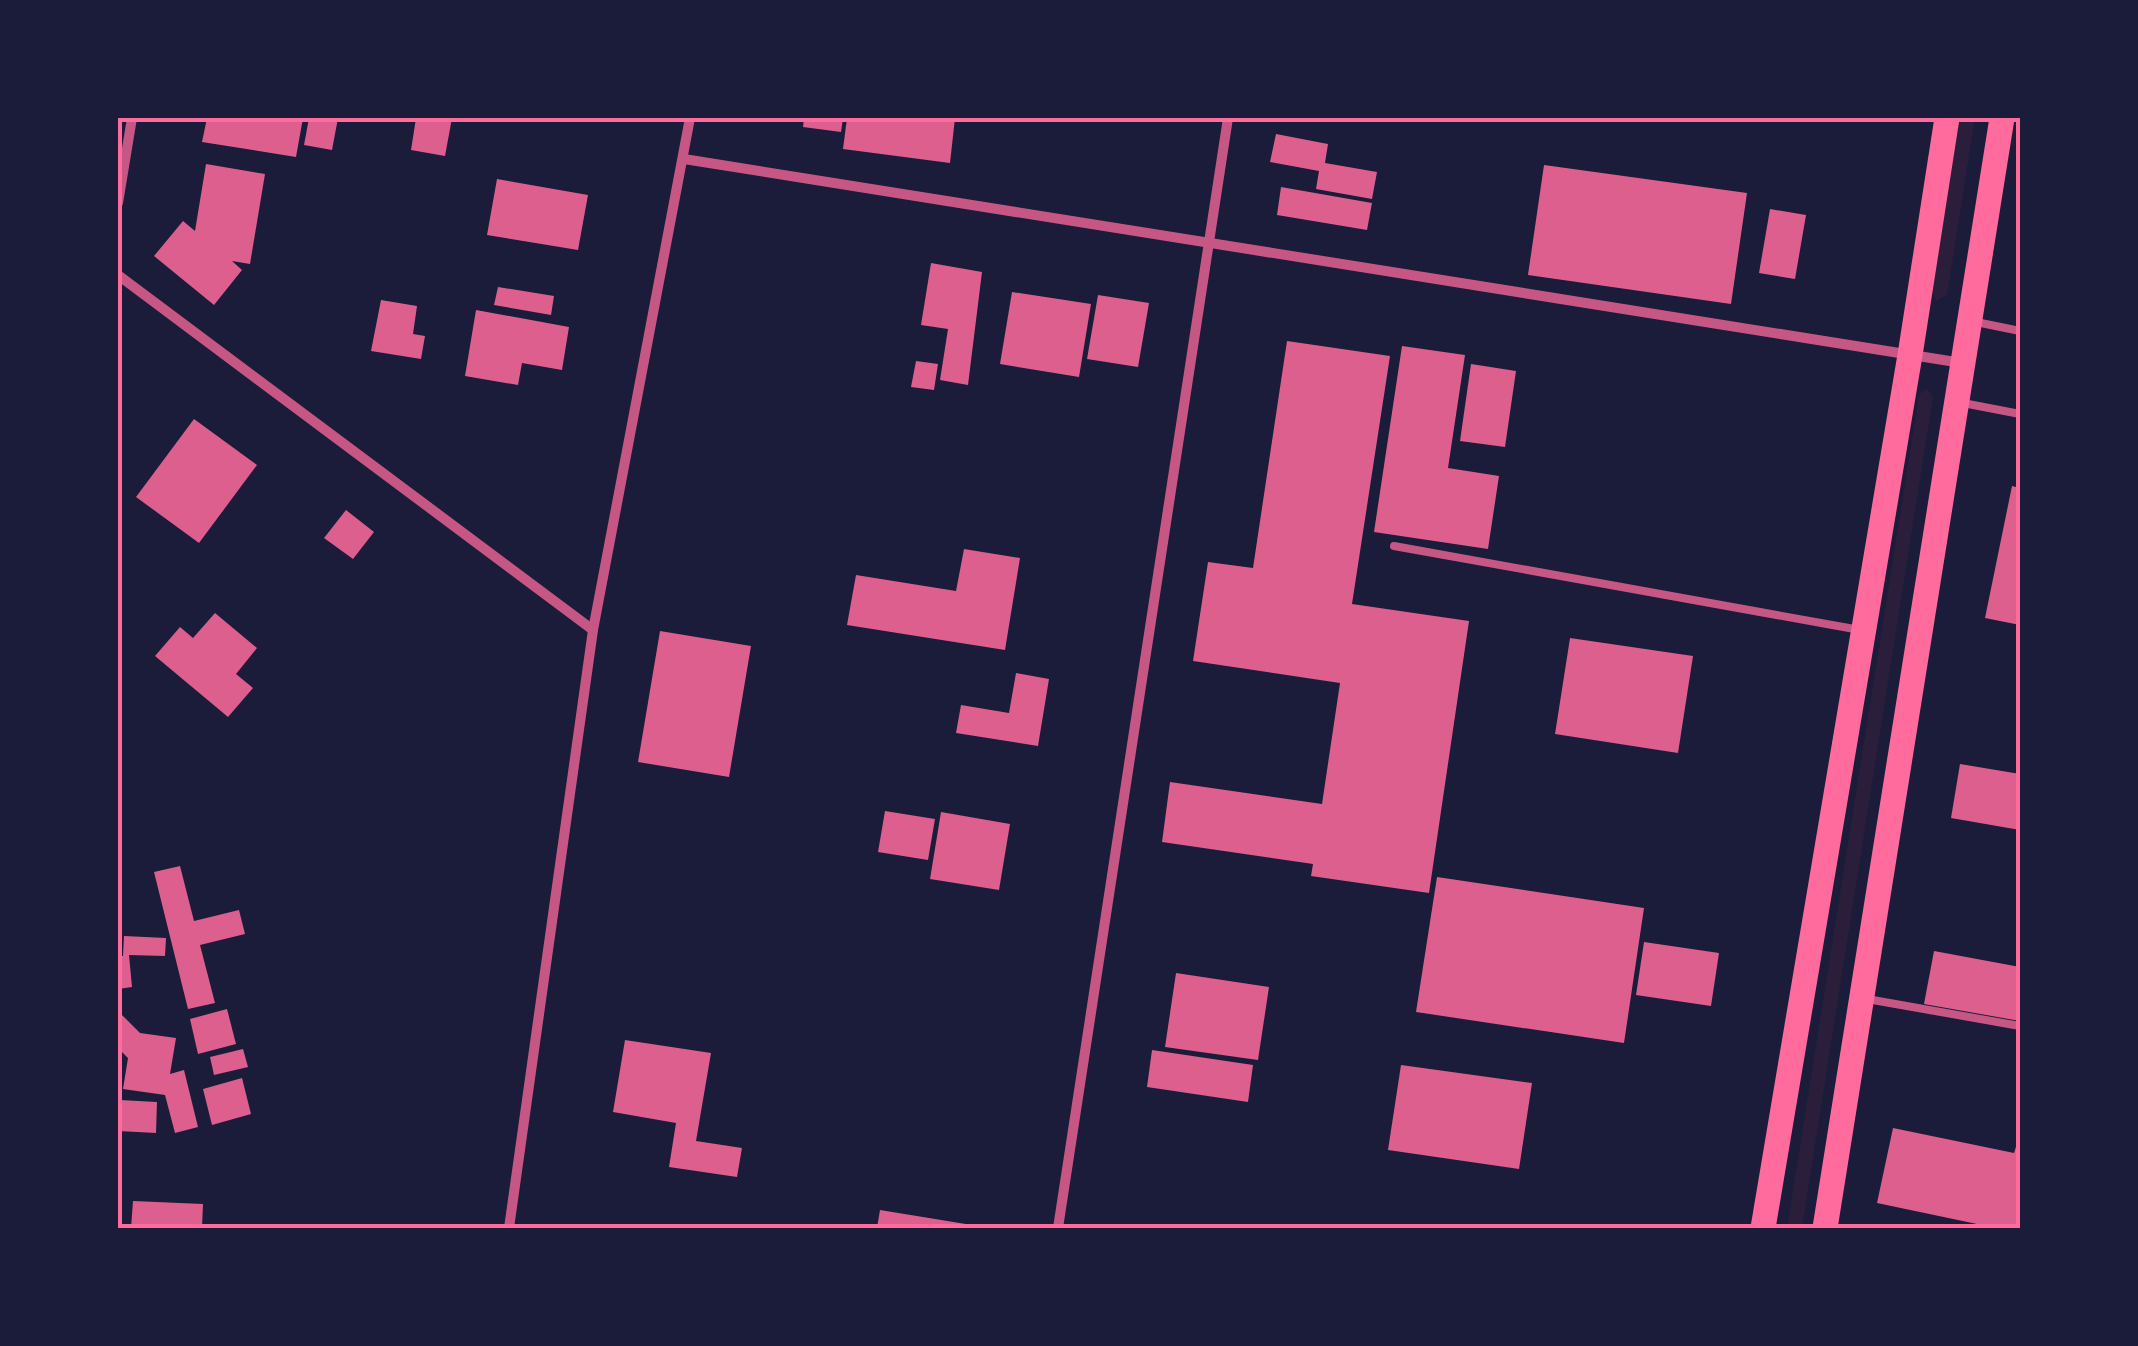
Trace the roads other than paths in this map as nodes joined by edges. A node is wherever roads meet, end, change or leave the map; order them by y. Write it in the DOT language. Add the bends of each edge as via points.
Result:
graph roads {
  1 [pos="132,118"];
  2 [pos="690,118"];
  3 [pos="1228,118"];
  4 [pos="1947,118"];
  5 [pos="2002,118"];
  6 [pos="684,159"];
  7 [pos="118,202"];
  8 [pos="1209,243"];
  9 [pos="118,276"];
  10 [pos="1972,322"];
  11 [pos="2020,331"];
  12 [pos="1910,355"];
  13 [pos="1965,364"];
  14 [pos="1959,402"];
  15 [pos="2020,414"];
  16 [pos="1394,546"];
  17 [pos="592,630"];
  18 [pos="1864,630"];
  19 [pos="1862,998"];
  20 [pos="2020,1026"];
  21 [pos="509,1228"];
  22 [pos="1058,1228"];
  23 [pos="1763,1228"];
  24 [pos="1825,1228"];
  1 -- 7 [label="street"];
  2 -- 6 [label="street"];
  3 -- 8 [label="street"];
  4 -- 12 [label="main road"];
  5 -- 10 [label="main road"];
  6 -- 8 [label="street"];
  6 -- 17 [label="street"];
  8 -- 12 [label="street"];
  8 -- 22 [label="street"];
  9 -- 17 [label="street"];
  10 -- 11 [label="lane"];
  10 -- 13 [label="main road"];
  12 -- 13 [label="street"];
  12 -- 18 [label="main road"];
  13 -- 14 [label="main road"];
  14 -- 15 [label="lane"];
  14 -- 19 [label="main road"];
  16 -- 18 [label="lane"];
  17 -- 21 [label="street"];
  18 -- 23 [label="main road"];
  19 -- 20 [label="lane"];
  19 -- 24 [label="main road"];
}
